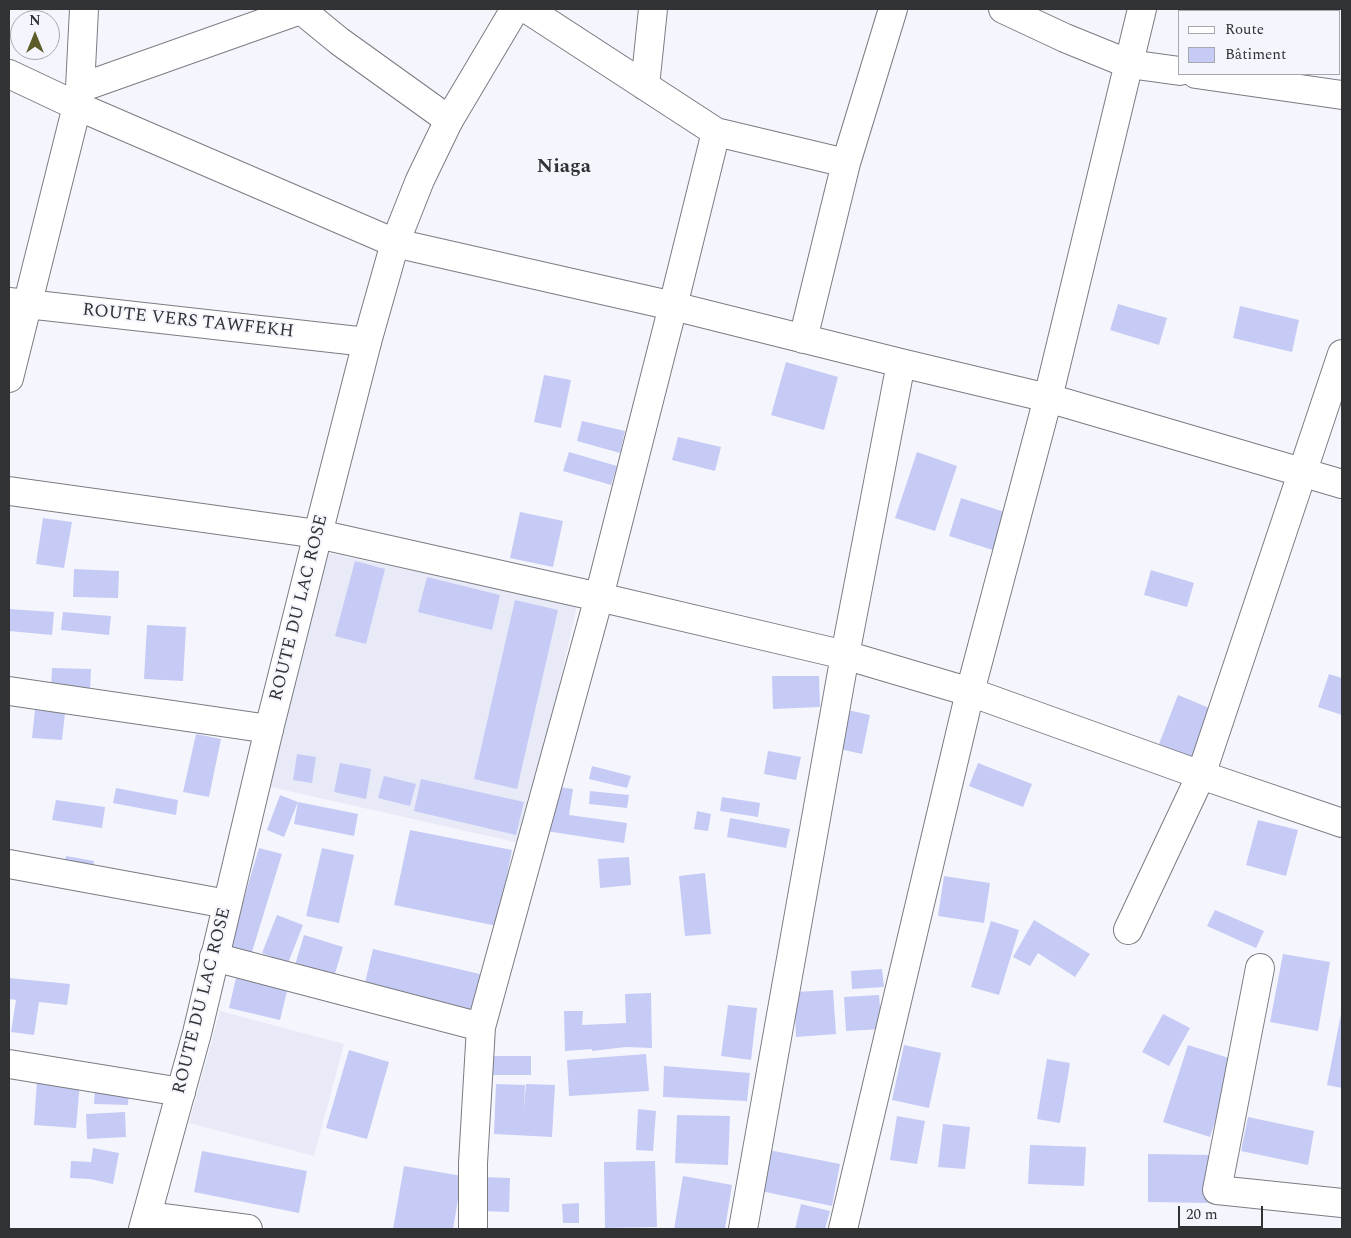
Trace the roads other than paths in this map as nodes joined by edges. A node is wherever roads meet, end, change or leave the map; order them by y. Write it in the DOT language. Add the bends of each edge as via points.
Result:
graph roads {
  1 [pos="84,9"];
  2 [pos="300,9"];
  3 [pos="515,9"];
  4 [pos="527,9"];
  5 [pos="653,9"];
  6 [pos="893,9"];
  7 [pos="1003,9"];
  8 [pos="1142,9"];
  9 [pos="1129,64"];
  10 [pos="1178,71"];
  11 [pos="9,74"];
  12 [pos="1203,75"];
  13 [pos="645,86"];
  14 [pos="1342,95"];
  15 [pos="79,97"];
  16 [pos="449,120"];
  17 [pos="716,132"];
  18 [pos="846,163"];
  19 [pos="395,243"];
  20 [pos="18,303"];
  21 [pos="673,306"];
  22 [pos="803,339"];
  23 [pos="367,342"];
  24 [pos="1342,354"];
  25 [pos="901,363"];
  26 [pos="9,378"];
  27 [pos="1048,398"];
  28 [pos="1302,472"];
  29 [pos="1342,484"];
  30 [pos="9,491"];
  31 [pos="318,534"];
  32 [pos="599,597"];
  33 [pos="845,655"];
  34 [pos="9,691"];
  35 [pos="970,692"];
  36 [pos="269,729"];
  37 [pos="1201,775"];
  38 [pos="1342,823"];
  39 [pos="9,864"];
  40 [pos="227,904"];
  41 [pos="1128,930"];
  42 [pos="214,957"];
  43 [pos="1260,968"];
  44 [pos="481,1027"];
  45 [pos="9,1064"];
  46 [pos="181,1092"];
  47 [pos="1342,1203"];
  48 [pos="145,1223"];
  49 [pos="248,1229"];
  50 [pos="473,1229"];
  51 [pos="743,1229"];
  52 [pos="843,1229"];
  1 -- 15 [label="street"];
  2 -- 15 [label="street"];
  2 -- 16 [label="street"];
  3 -- 16 [label="street, ROUTE DU LAC ROSE"];
  4 -- 13 [label="street"];
  5 -- 13 [label="street"];
  6 -- 18 [label="street"];
  7 -- 9 [label="street"];
  8 -- 9 [label="street"];
  9 -- 10 [label="street"];
  9 -- 27 [label="street"];
  11 -- 15 [label="street"];
  12 -- 14 [label="street"];
  13 -- 17 [label="street"];
  15 -- 19 [label="street"];
  15 -- 20 [label="street"];
  16 -- 19 [label="street, ROUTE DU LAC ROSE"];
  17 -- 18 [label="street"];
  17 -- 21 [label="street"];
  18 -- 22 [label="street"];
  19 -- 21 [label="street"];
  19 -- 23 [label="street, ROUTE DU LAC ROSE"];
  20 -- 23 [label="street, ROUTE VERS TAWFEKH"];
  20 -- 26 [label="street"];
  21 -- 22 [label="street"];
  21 -- 32 [label="street"];
  22 -- 25 [label="street"];
  23 -- 31 [label="street, ROUTE DU LAC ROSE"];
  24 -- 28 [label="street"];
  25 -- 27 [label="street"];
  25 -- 33 [label="street"];
  27 -- 28 [label="street"];
  27 -- 35 [label="street"];
  28 -- 29 [label="street"];
  28 -- 37 [label="street"];
  30 -- 31 [label="street"];
  31 -- 32 [label="street"];
  31 -- 36 [label="street, ROUTE DU LAC ROSE"];
  32 -- 33 [label="street"];
  32 -- 44 [label="street"];
  33 -- 35 [label="street"];
  33 -- 51 [label="street"];
  34 -- 36 [label="street"];
  35 -- 37 [label="street"];
  35 -- 52 [label="street"];
  36 -- 40 [label="street, ROUTE DU LAC ROSE"];
  37 -- 38 [label="street"];
  37 -- 41 [label="street"];
  39 -- 40 [label="street"];
  40 -- 42 [label="street, ROUTE DU LAC ROSE"];
  42 -- 44 [label="street"];
  42 -- 46 [label="street, ROUTE DU LAC ROSE"];
  43 -- 47 [label="street" via="1217,1190"];
  44 -- 50 [label="street" via="473,1163"];
  45 -- 46 [label="street"];
  46 -- 48 [label="street, ROUTE DU LAC ROSE"];
  48 -- 49 [label="street"];
}
